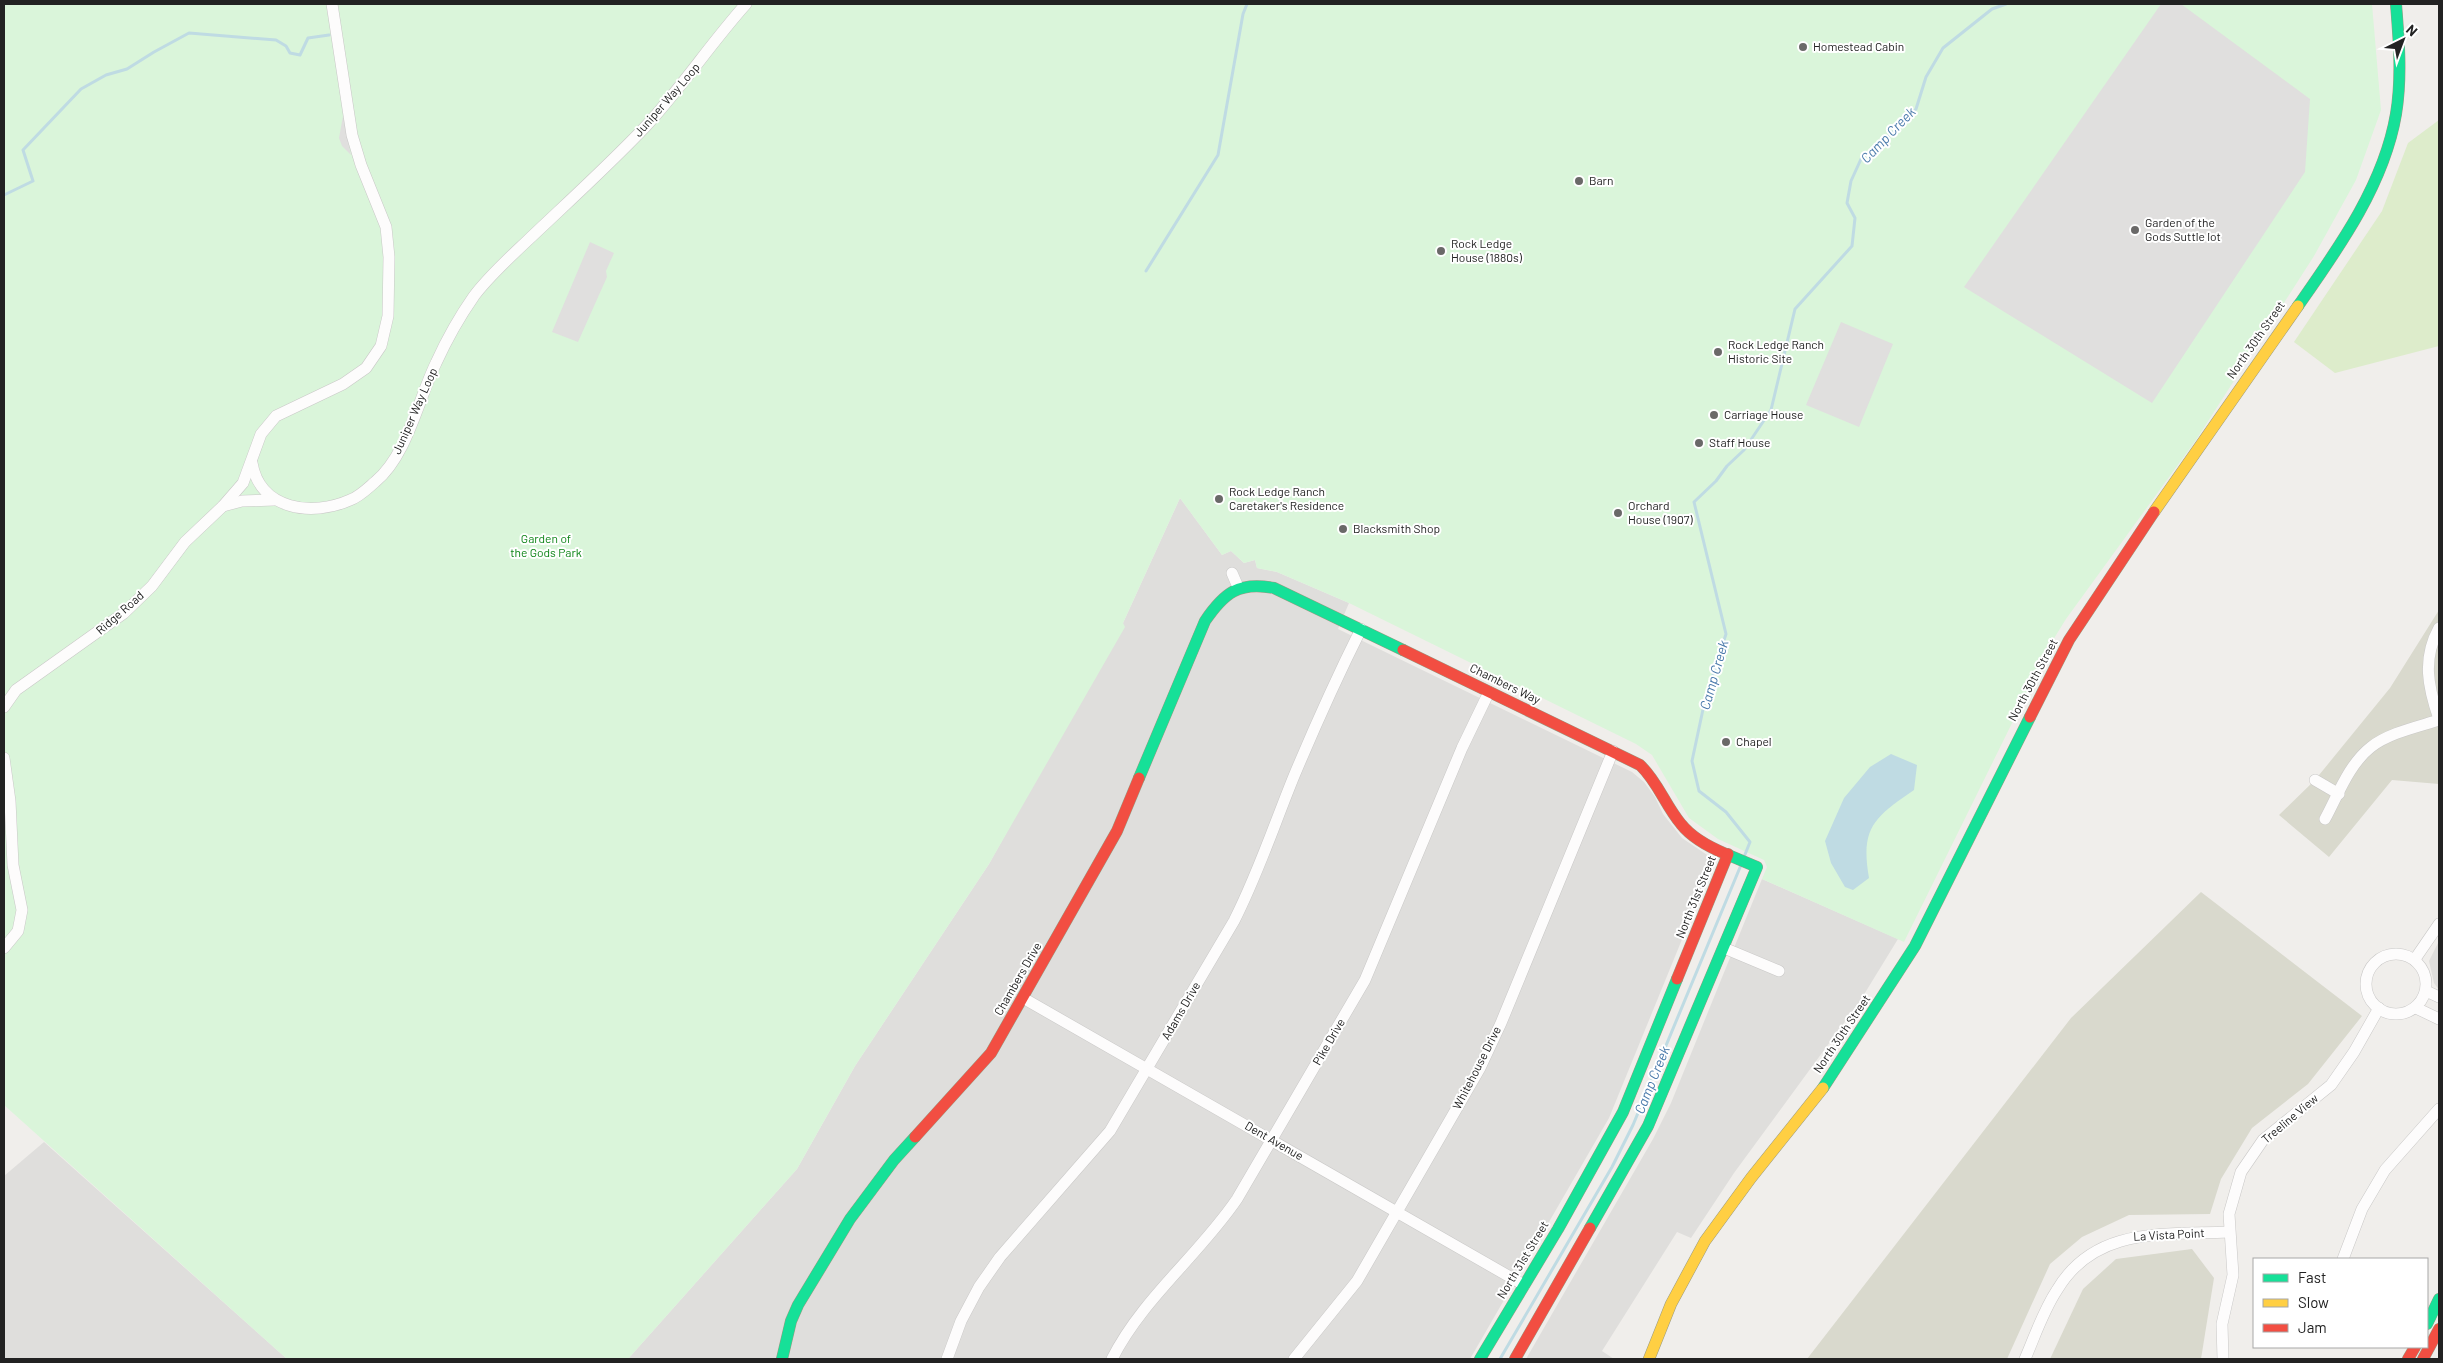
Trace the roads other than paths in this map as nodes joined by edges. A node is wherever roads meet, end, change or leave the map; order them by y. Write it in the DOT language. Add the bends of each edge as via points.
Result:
graph roads {
  1 [pos="332,4"];
  2 [pos="746,4"];
  3 [pos="2396,4"];
  4 [pos="252,461"];
  5 [pos="274,500"];
  6 [pos="224,506"];
  7 [pos="1232,573"];
  8 [pos="1238,588"];
  9 [pos="2439,628"];
  10 [pos="1361,629"];
  11 [pos="1489,692"];
  12 [pos="4,706"];
  13 [pos="2439,719"];
  14 [pos="1613,751"];
  15 [pos="4,758"];
  16 [pos="2315,780"];
  17 [pos="2339,794"];
  18 [pos="2325,819"];
  19 [pos="1728,854"];
  20 [pos="2439,924"];
  21 [pos="4,948"];
  22 [pos="1724,948"];
  23 [pos="2415,959"];
  24 [pos="1779,971"];
  25 [pos="2426,991"];
  26 [pos="2439,997"];
  27 [pos="1024,998"];
  28 [pos="2378,1008"];
  29 [pos="2416,1008"];
  30 [pos="2439,1019"];
  31 [pos="1148,1068"];
  32 [pos="2439,1109"];
  33 [pos="1272,1140"];
  34 [pos="1396,1213"];
  35 [pos="2228,1232"];
  36 [pos="2343,1258"];
  37 [pos="1524,1285"];
  38 [pos="2439,1299"];
  39 [pos="2428,1322"];
  40 [pos="2439,1329"];
  41 [pos="2414,1348"];
  42 [pos="782,1359"];
  43 [pos="947,1359"];
  44 [pos="1112,1359"];
  45 [pos="1294,1359"];
  46 [pos="1480,1359"];
  47 [pos="1515,1359"];
  48 [pos="1649,1359"];
  49 [pos="2025,1359"];
  50 [pos="2223,1359"];
  51 [pos="2408,1359"];
  52 [pos="2424,1359"];
  1 -- 4 [label="street" via="352,135 386,227 388,316 381,346 366,368 343,384 276,416 261,434"];
  2 -- 5 [label="street, Juniper Way Loop" via="645,126 474,296 436,363 398,454 377,480 351,500 325,507 299,508"];
  3 -- 48 [label="street, North 30th Street" via="2400,56 2396,114 2388,146 2365,203 2325,267 2073,633 1914,946 1832,1074 1705,1241 1671,1304"];
  4 -- 5 [label="street, Juniper Way Loop" via="254,477"];
  4 -- 6 [label="street, Ridge Road" via="242,483"];
  5 -- 6 [label="street" via="242,501"];
  6 -- 12 [label="street, Ridge Road" via="190,537 152,586 124,613 16,690"];
  7 -- 8 [label="street"];
  8 -- 10 [label="street, Chambers Way" via="1252,584 1274,588"];
  8 -- 27 [label="street, Chambers Drive" via="1222,598 1204,621 1118,831"];
  9 -- 13 [label="street" via="2430,649 2427,676"];
  10 -- 11 [label="street, Chambers Way"];
  10 -- 31 [label="street, Adams Drive" via="1295,774 1242,904"];
  11 -- 14 [label="street, Chambers Way"];
  11 -- 33 [label="street, Pike Drive" via="1462,748 1372,964"];
  13 -- 17 [label="street" via="2371,747 2356,762"];
  14 -- 19 [label="street, Chambers Way" via="1649,772 1688,832"];
  14 -- 34 [label="street, Whitehouse Drive" via="1487,1054"];
  15 -- 21 [label="street" via="13,865 22,910 18,931"];
  16 -- 17 [label="street"];
  17 -- 18 [label="street"];
  19 -- 22 [label="street, North 31st Street" via="1757,867"];
  19 -- 37 [label="street, North 31st Street" via="1623,1112"];
  20 -- 23 [label="street"];
  22 -- 24 [label="street"];
  22 -- 47 [label="street, North 31st Street" via="1648,1126"];
  23 -- 25 [label="street" via="2424,972"];
  23 -- 28 [label="street" via="2392,954 2373,964 2366,982 2368,995"];
  25 -- 26 [label="street"];
  25 -- 29 [label="street"];
  27 -- 31 [label="street, Dent Avenue"];
  27 -- 42 [label="street, Chambers Drive" via="991,1053 888,1168 850,1219 798,1305"];
  28 -- 29 [label="street" via="2390,1014"];
  28 -- 35 [label="street, Treeline View" via="2331,1085 2274,1129 2253,1152 2241,1172 2232,1198"];
  29 -- 30 [label="street"];
  31 -- 33 [label="street, Dent Avenue"];
  31 -- 43 [label="street, Adams Drive" via="1099,1146 989,1272 960,1321"];
  32 -- 36 [label="street" via="2385,1170 2362,1209"];
  33 -- 34 [label="street, Dent Avenue"];
  33 -- 44 [label="street, Pike Drive" via="1226,1215 1144,1310"];
  34 -- 37 [label="street, Dent Avenue"];
  34 -- 45 [label="street, Whitehouse Drive" via="1357,1281"];
  35 -- 49 [label="street, La Vista Point" via="2140,1236 2107,1244 2093,1252 2078,1263 2057,1289"];
  35 -- 50 [label="street, Treeline View" via="2232,1275 2222,1324"];
  37 -- 46 [label="street, North 31st Street"];
  38 -- 39 [label="street"];
  40 -- 52 [label="street"];
  41 -- 51 [label="street"];
}
